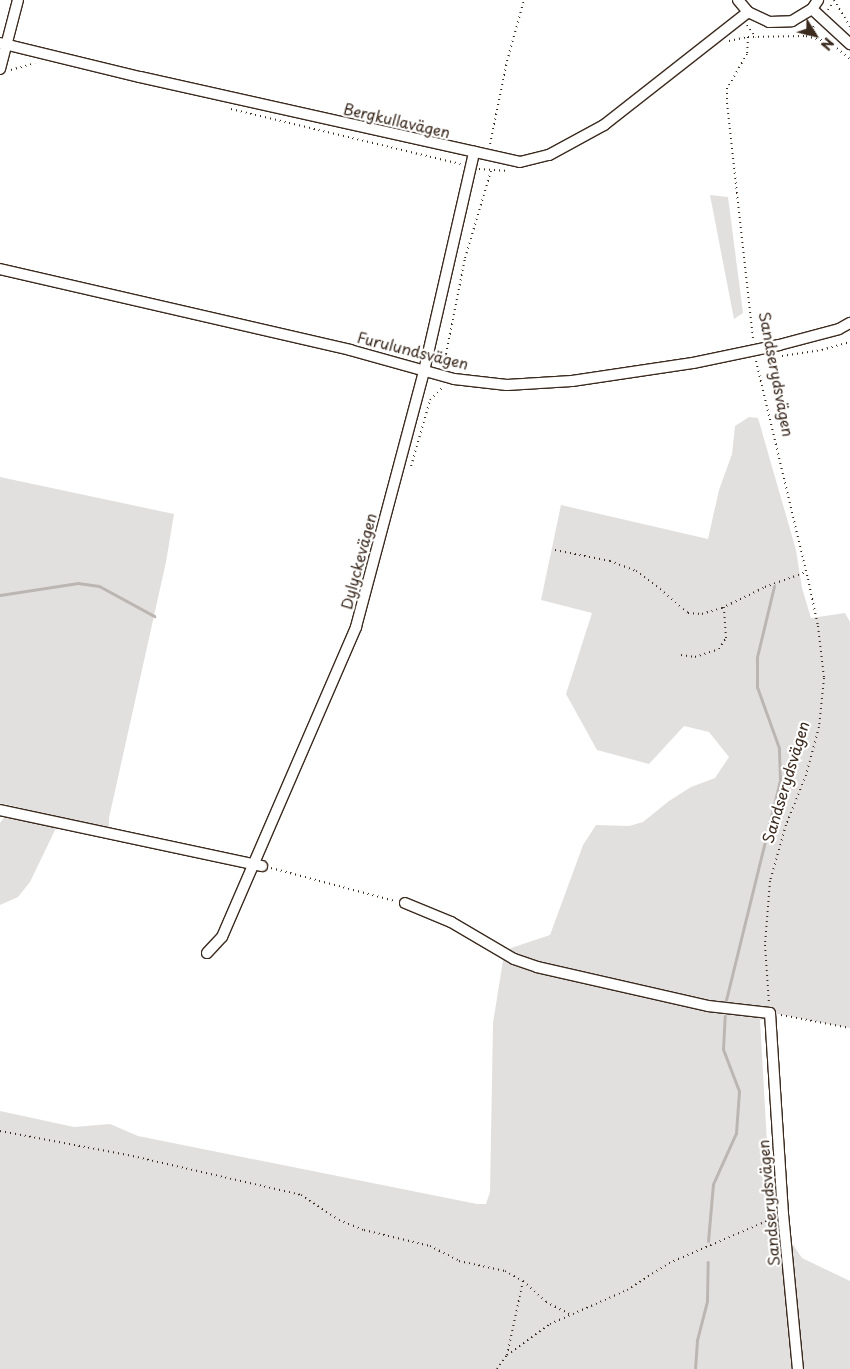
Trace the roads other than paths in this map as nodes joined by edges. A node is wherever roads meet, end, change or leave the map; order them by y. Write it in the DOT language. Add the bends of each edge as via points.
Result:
graph roads {
  1 [pos="18,0"];
  2 [pos="738,0"];
  3 [pos="818,0"];
  4 [pos="812,9"];
  5 [pos="748,12"];
  6 [pos="3,44"];
  7 [pos="850,44"];
  8 [pos="0,69"];
  9 [pos="474,152"];
  10 [pos="0,269"];
  11 [pos="850,323"];
  12 [pos="424,371"];
  13 [pos="0,810"];
  14 [pos="257,865"];
  15 [pos="405,903"];
  16 [pos="207,953"];
  17 [pos="798,1369"];
  1 -- 6 [label="street"];
  2 -- 5 [label="street"];
  3 -- 4 [label="street"];
  4 -- 5 [label="street" via="792,21 769,22"];
  4 -- 7 [label="street"];
  5 -- 9 [label="street, Bergkullavägen" via="604,125 549,155 520,162"];
  6 -- 8 [label="street"];
  6 -- 9 [label="street, Bergkullavägen"];
  9 -- 12 [label="street, Dylyckevägen"];
  10 -- 12 [label="street, Furulundsvägen" via="350,350"];
  11 -- 12 [label="street, Furulundsvägen" via="839,329 754,350 572,381 507,385 454,379"];
  12 -- 14 [label="street, Dylyckevägen" via="356,627"];
  13 -- 14 [label="street"];
  14 -- 16 [label="street, Dylyckevägen" via="222,937"];
  15 -- 17 [label="street, Sandserydsvägen" via="451,922 514,959 537,967 708,1006 770,1013 783,1214"];
}
